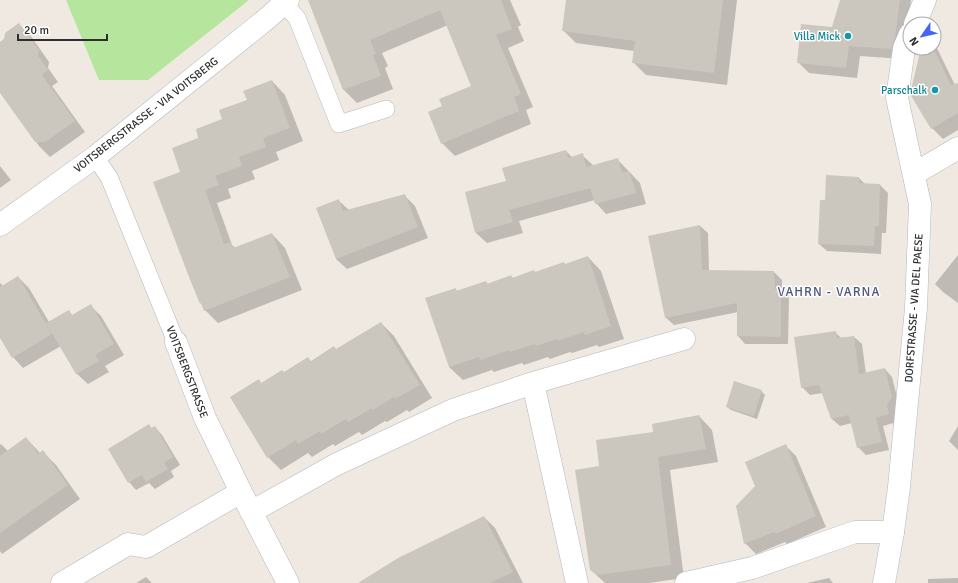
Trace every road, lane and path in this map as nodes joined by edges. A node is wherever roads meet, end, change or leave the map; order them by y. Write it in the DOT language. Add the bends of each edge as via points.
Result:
graph roads {
  1 [pos="925,0"];
  2 [pos="286,2"];
  3 [pos="918,16"];
  4 [pos="903,56"];
  5 [pos="386,109"];
  6 [pos="958,148"];
  7 [pos="95,157"];
  8 [pos="914,174"];
  9 [pos="0,225"];
  10 [pos="684,339"];
  11 [pos="176,342"];
  12 [pos="533,383"];
  13 [pos="241,492"];
  14 [pos="251,512"];
  15 [pos="893,532"];
  16 [pos="62,583"];
  17 [pos="288,583"];
  18 [pos="577,583"];
  19 [pos="686,583"];
  20 [pos="884,583"];
  1 -- 3 [label="street"];
  2 -- 5 [label="lane" via="297,18 339,124"];
  2 -- 7 [label="street, VOITSBERGSTRASSE - VIA VOITSBERG"];
  4 -- 8 [label="street, DORFSTRASSE - VIA DEL PAESE" via="897,98"];
  6 -- 8 [label="street"];
  7 -- 9 [label="street, VOITSBERGSTRASSE - VIA VOITSBERG"];
  7 -- 11 [label="lane, VOITSBERGSTRASSE" via="109,177"];
  8 -- 15 [label="street, DORFSTRASSE - VIA DEL PAESE" via="920,204 916,308"];
  10 -- 12 [label="street"];
  11 -- 13 [label="street, VOITSBERGSTRASSE" via="205,418"];
  12 -- 14 [label="street" via="453,410 338,464"];
  12 -- 18 [label="street"];
  13 -- 14 [label="street, VOITSBERGSTRASSE"];
  13 -- 16 [label="street" via="146,547 128,544"];
  14 -- 17 [label="street, VOITSBERGSTRASSE"];
  15 -- 19 [label="street" via="855,532 752,568"];
  15 -- 20 [label="street, DORFSTRASSE - VIA DEL PAESE"];
}
